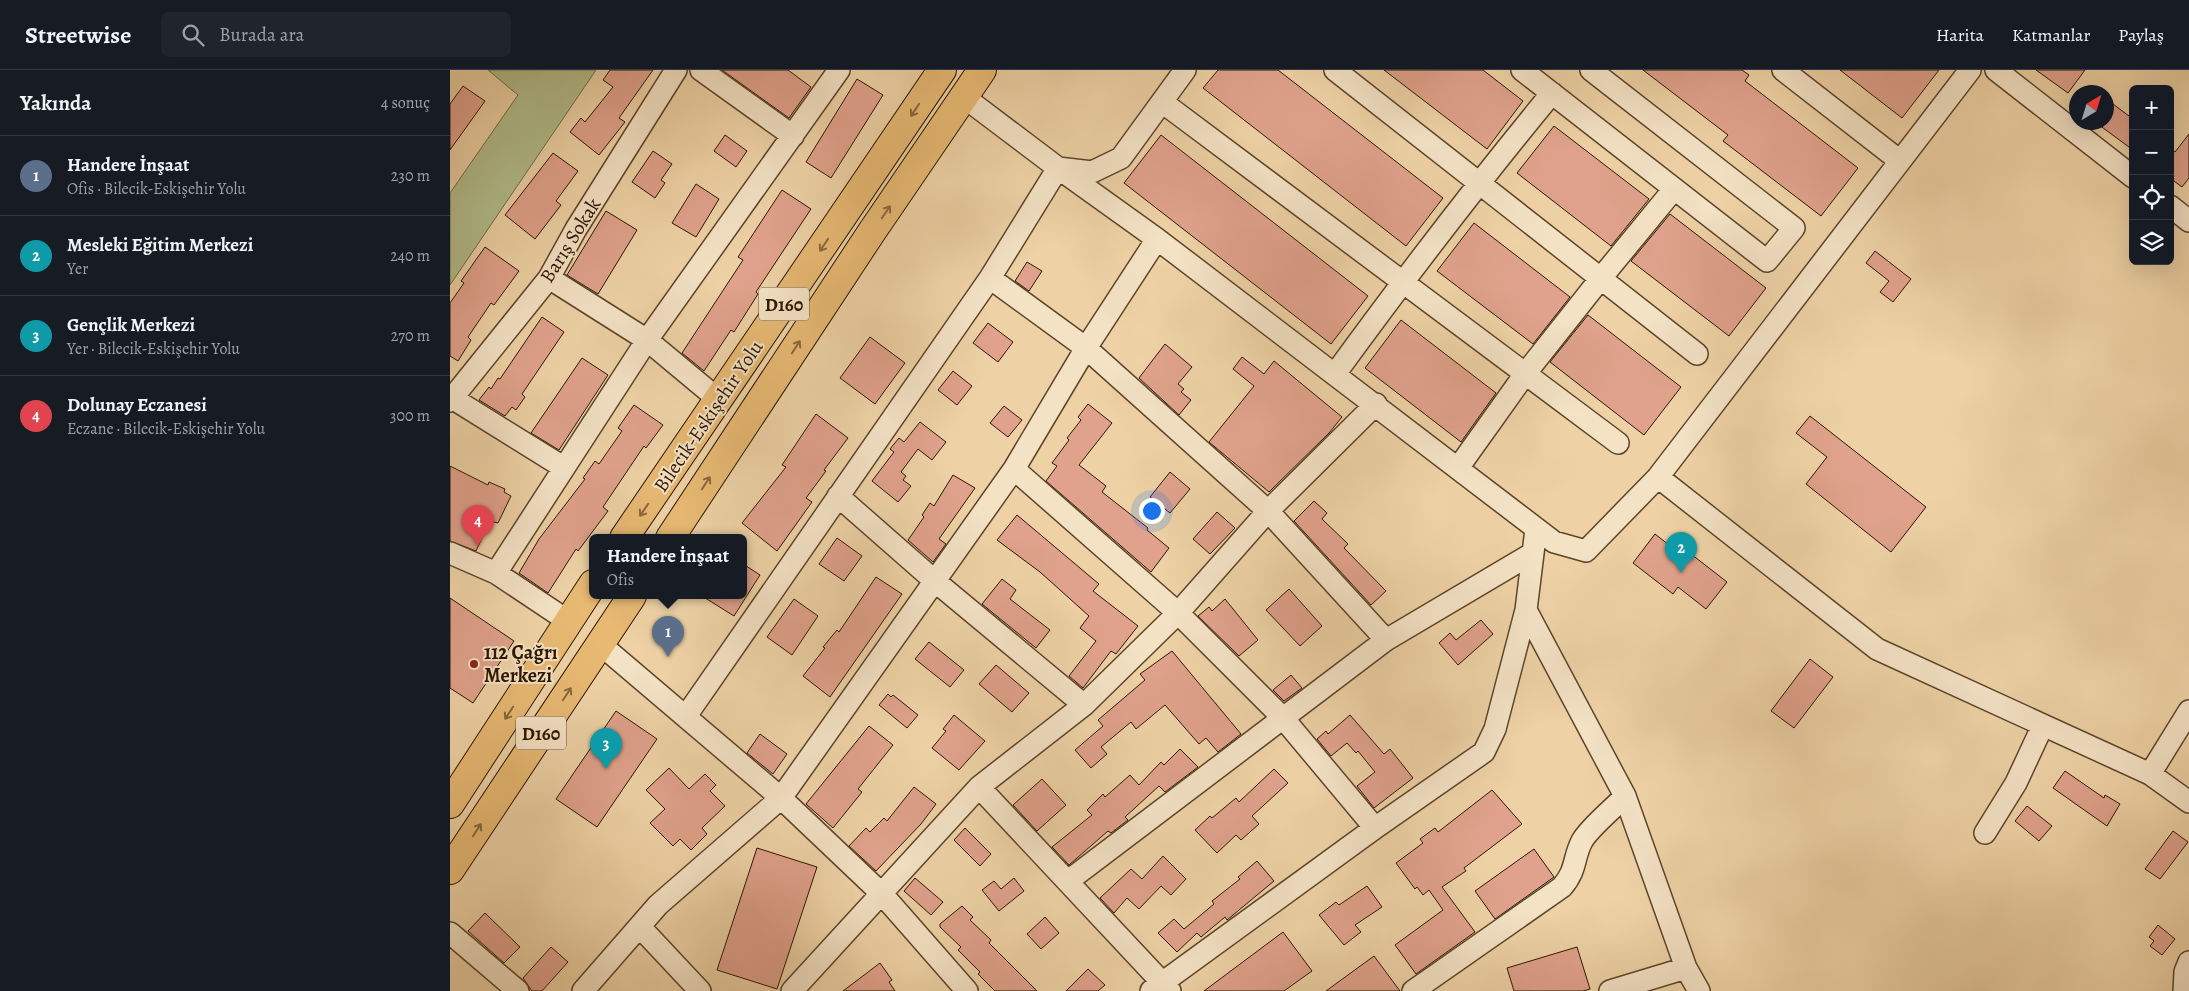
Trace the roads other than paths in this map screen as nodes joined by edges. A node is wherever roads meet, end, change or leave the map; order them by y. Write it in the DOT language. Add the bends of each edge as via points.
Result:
graph roads {
  1 [pos="676,70"];
  2 [pos="701,70"];
  3 [pos="839,70"];
  4 [pos="942,70"];
  5 [pos="982,70"];
  6 [pos="1185,70"];
  7 [pos="1335,70"];
  8 [pos="1522,70"];
  9 [pos="1591,70"];
  10 [pos="1783,70"];
  11 [pos="1970,70"];
  12 [pos="1996,70"];
  13 [pos="1552,93"];
  14 [pos="964,97"];
  15 [pos="1162,102"];
  16 [pos="793,136"];
  17 [pos="1900,161"];
  18 [pos="1058,168"];
  19 [pos="2130,175"];
  20 [pos="1478,182"];
  21 [pos="1674,189"];
  22 [pos="2174,209"];
  23 [pos="2189,221"];
  24 [pos="1157,239"];
  25 [pos="549,278"];
  26 [pos="990,278"];
  27 [pos="1601,278"];
  28 [pos="1401,283"];
  29 [pos="647,340"];
  30 [pos="1086,348"];
  31 [pos="1697,354"];
  32 [pos="1335,374"];
  33 [pos="1525,374"];
  34 [pos="451,400"];
  35 [pos="719,400"];
  36 [pos="1376,404"];
  37 [pos="1618,443"];
  38 [pos="563,467"];
  39 [pos="1458,468"];
  40 [pos="1014,469"];
  41 [pos="1658,477"];
  42 [pos="838,496"];
  43 [pos="1268,511"];
  44 [pos="1536,529"];
  45 [pos="627,534"];
  46 [pos="673,534"];
  47 [pos="450,553"];
  48 [pos="1533,553"];
  49 [pos="496,573"];
  50 [pos="936,582"];
  51 [pos="589,590"];
  52 [pos="630,599"];
  53 [pos="1526,610"];
  54 [pos="1178,613"];
  55 [pos="568,621"];
  56 [pos="1386,640"];
  57 [pos="600,644"];
  58 [pos="1084,705"];
  59 [pos="2189,712"];
  60 [pos="686,716"];
  61 [pos="1283,718"];
  62 [pos="2043,725"];
  63 [pos="2150,774"];
  64 [pos="979,787"];
  65 [pos="1625,796"];
  66 [pos="782,798"];
  67 [pos="2189,802"];
  68 [pos="450,804"];
  69 [pos="1375,828"];
  70 [pos="1985,833"];
  71 [pos="450,870"];
  72 [pos="1068,881"];
  73 [pos="882,894"];
  74 [pos="640,927"];
  75 [pos="450,933"];
  76 [pos="2189,962"];
  77 [pos="1686,968"];
  78 [pos="1161,988"];
  79 [pos="518,991"];
  80 [pos="584,991"];
  81 [pos="700,991"];
  82 [pos="792,991"];
  83 [pos="967,991"];
  84 [pos="1413,991"];
  85 [pos="1610,991"];
  86 [pos="1699,991"];
  87 [pos="2184,991"];
  1 -- 25 [label="street, Barış Sokak"];
  2 -- 16 [label="street"];
  3 -- 16 [label="street"];
  4 -- 35 [label="main road, Bilecik-Eskişehir Yolu / D160, one-way"];
  5 -- 14 [label="main road, Bilecik-Eskişehir Yolu / D160"];
  6 -- 15 [label="street"];
  7 -- 20 [label="street"];
  8 -- 13 [label="street"];
  9 -- 21 [label="street" via="1794,228 1767,261"];
  10 -- 17 [label="street"];
  11 -- 17 [label="street"];
  12 -- 19 [label="street"];
  13 -- 20 [label="street"];
  13 -- 21 [label="street"];
  14 -- 18 [label="street"];
  46 -- 14 [label="main road, Bilecik-Eskişehir Yolu / D160, one-way"];
  15 -- 18 [label="street" via="1120,158 1092,172"];
  15 -- 28 [label="street"];
  16 -- 29 [label="street"];
  17 -- 41 [label="street"];
  18 -- 24 [label="street"];
  18 -- 26 [label="street"];
  20 -- 27 [label="street"];
  20 -- 28 [label="street"];
  21 -- 27 [label="street"];
  22 -- 23 [label="street"];
  24 -- 30 [label="street"];
  24 -- 32 [label="street"];
  25 -- 29 [label="street"];
  25 -- 34 [label="street, Barış Sokak"];
  26 -- 30 [label="street"];
  26 -- 42 [label="street"];
  27 -- 31 [label="street"];
  27 -- 33 [label="street"];
  28 -- 32 [label="street"];
  28 -- 33 [label="street"];
  29 -- 35 [label="street"];
  29 -- 38 [label="street"];
  30 -- 40 [label="street"];
  30 -- 43 [label="street"];
  32 -- 36 [label="street"];
  33 -- 37 [label="street"];
  33 -- 39 [label="street"];
  34 -- 38 [label="street"];
  35 -- 45 [label="main road, Bilecik-Eskişehir Yolu / D160, one-way"];
  36 -- 39 [label="street"];
  36 -- 43 [label="street"];
  38 -- 49 [label="street"];
  39 -- 44 [label="street"];
  40 -- 50 [label="street"];
  40 -- 54 [label="street"];
  41 -- 44 [label="street" via="1586,551 1554,542"];
  41 -- 62 [label="street" via="1877,649"];
  42 -- 50 [label="street"];
  42 -- 60 [label="street"];
  43 -- 54 [label="street"];
  43 -- 56 [label="street"];
  44 -- 48 [label="street"];
  47 -- 49 [label="street"];
  48 -- 53 [label="street"];
  48 -- 56 [label="street"];
  49 -- 55 [label="street"];
  50 -- 58 [label="street"];
  50 -- 66 [label="street"];
  51 -- 55 [label="main road, D160"];
  52 -- 57 [label="main road, D160"];
  53 -- 65 [label="street"];
  53 -- 69 [label="street" via="1495,729 1484,752"];
  54 -- 58 [label="street"];
  54 -- 61 [label="street"];
  55 -- 68 [label="main road, D160, one-way"];
  56 -- 61 [label="street"];
  57 -- 60 [label="street"];
  71 -- 57 [label="main road, D160, one-way"];
  58 -- 64 [label="street"];
  59 -- 63 [label="street"];
  60 -- 66 [label="street"];
  61 -- 69 [label="street"];
  61 -- 72 [label="street"];
  62 -- 63 [label="street"];
  62 -- 70 [label="street" via="2016,783"];
  63 -- 67 [label="street"];
  64 -- 72 [label="street"];
  64 -- 73 [label="street"];
  65 -- 77 [label="street"];
  65 -- 84 [label="street" via="1587,833 1580,844 1570,878 1562,887"];
  66 -- 73 [label="street"];
  66 -- 74 [label="street" via="658,905"];
  69 -- 78 [label="street"];
  72 -- 78 [label="street"];
  73 -- 82 [label="street"];
  73 -- 83 [label="street"];
  74 -- 80 [label="street"];
  74 -- 81 [label="street"];
  75 -- 79 [label="street"];
  76 -- 87 [label="street"];
  77 -- 85 [label="street"];
  77 -- 86 [label="street"];
}
